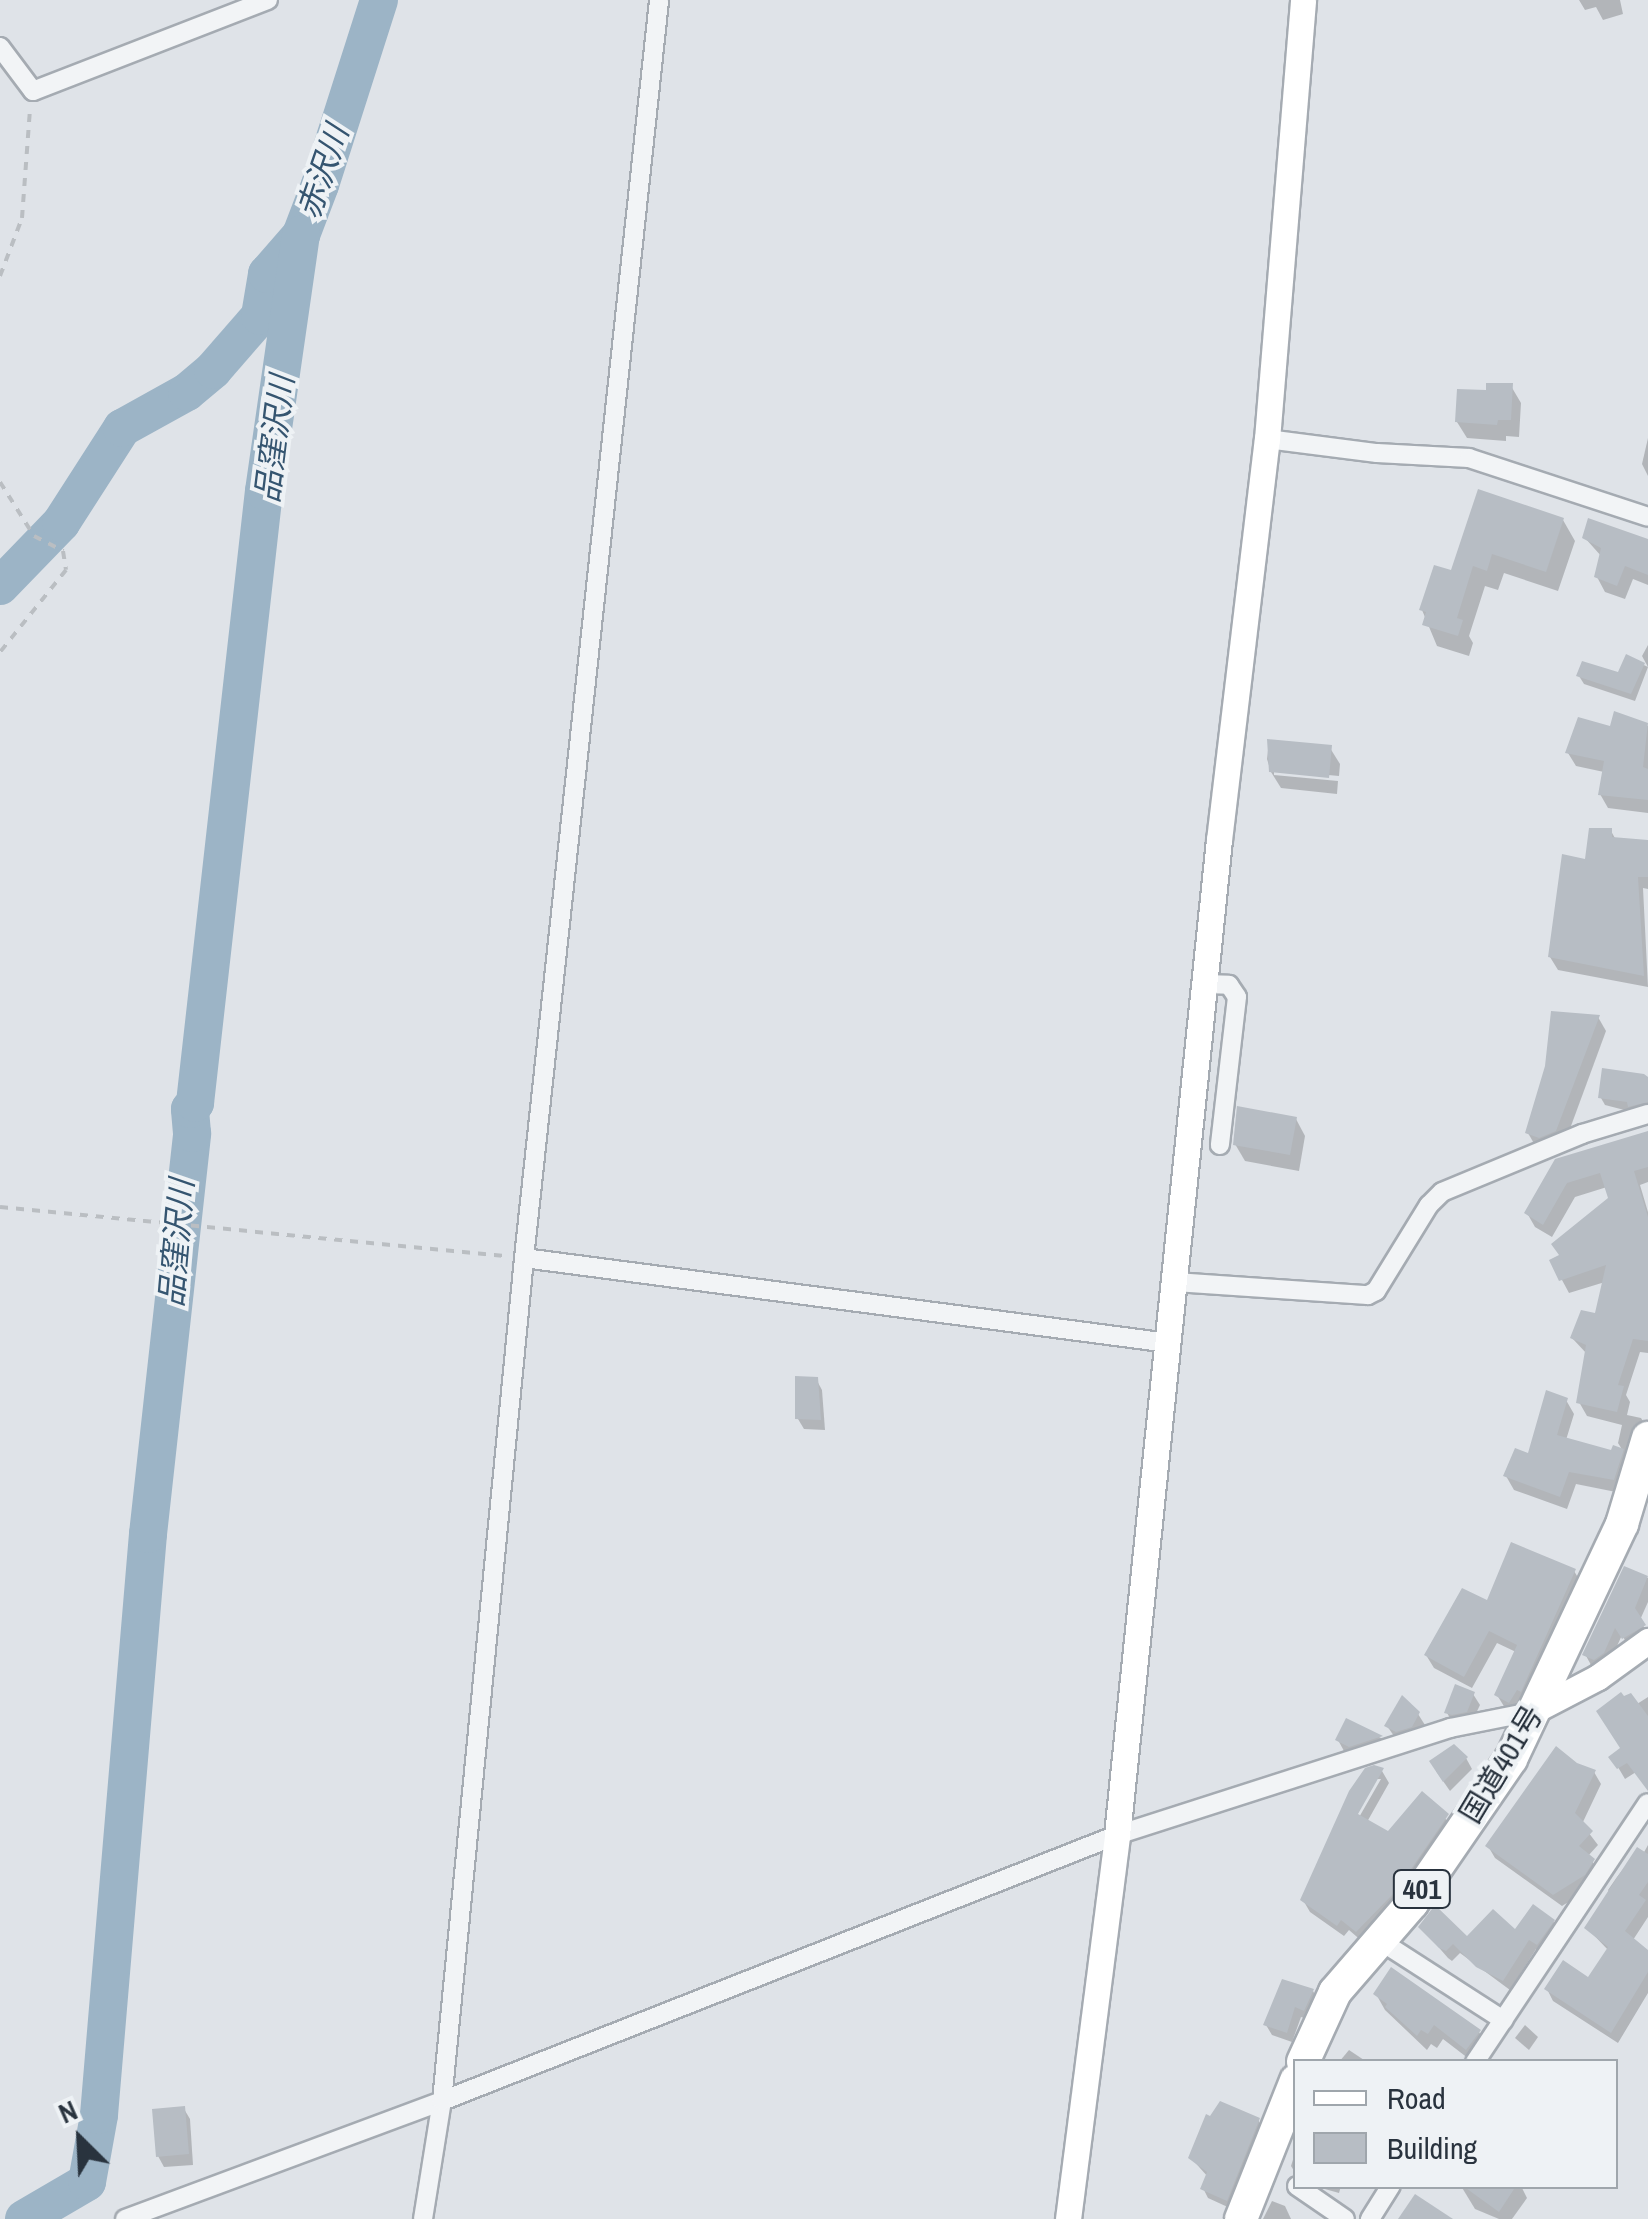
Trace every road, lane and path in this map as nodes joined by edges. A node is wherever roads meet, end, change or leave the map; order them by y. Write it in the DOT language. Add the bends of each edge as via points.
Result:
graph roads {
  1 [pos="268,0"];
  2 [pos="659,0"];
  3 [pos="1303,0"];
  4 [pos="0,46"];
  5 [pos="33,91"];
  6 [pos="0,276"];
  7 [pos="1267,439"];
  8 [pos="0,482"];
  9 [pos="1648,517"];
  10 [pos="0,652"];
  11 [pos="1205,984"];
  12 [pos="1648,1114"];
  13 [pos="1220,1146"];
  14 [pos="0,1207"];
  15 [pos="524,1258"];
  16 [pos="1175,1282"];
  17 [pos="1170,1343"];
  18 [pos="1648,1438"];
  19 [pos="1648,1641"];
  20 [pos="1535,1710"];
  21 [pos="1648,1803"];
  22 [pos="1117,1835"];
  23 [pos="1379,1940"];
  24 [pos="1502,2020"];
  25 [pos="1304,2059"];
  26 [pos="1477,2059"];
  27 [pos="1293,2088"];
  28 [pos="442,2101"];
  29 [pos="1263,2164"];
  30 [pos="1293,2184"];
  31 [pos="1300,2189"];
  32 [pos="1389,2189"];
  33 [pos="126,2219"];
  34 [pos="423,2219"];
  35 [pos="1068,2219"];
  36 [pos="1241,2219"];
  37 [pos="1345,2219"];
  38 [pos="1370,2219"];
  1 -- 5 [label="street"];
  2 -- 15 [label="street"];
  3 -- 7 [label="street"];
  4 -- 5 [label="street"];
  5 -- 6 [label="path" via="22,218"];
  7 -- 9 [label="street" via="1469,458"];
  7 -- 11 [label="street"];
  8 -- 10 [label="path" via="34,536 63,550 66,570"];
  11 -- 13 [label="street" via="1229,985 1237,997"];
  11 -- 16 [label="street"];
  12 -- 16 [label="street" via="1442,1192 1368,1295"];
  14 -- 15 [label="path"];
  15 -- 17 [label="street"];
  15 -- 28 [label="street"];
  16 -- 17 [label="street"];
  17 -- 22 [label="street"];
  18 -- 20 [label="highway, 国道401号 / 401" via="1622,1524"];
  19 -- 20 [label="street"];
  20 -- 22 [label="street" via="1450,1728"];
  20 -- 23 [label="highway, 国道401号 / 401" via="1511,1759"];
  21 -- 24 [label="street"];
  22 -- 28 [label="street"];
  22 -- 35 [label="street"];
  23 -- 24 [label="street"];
  23 -- 25 [label="highway, 国道401号 / 401" via="1335,1992"];
  24 -- 26 [label="street"];
  27 -- 29 [label="highway"];
  28 -- 33 [label="street"];
  28 -- 34 [label="street"];
  29 -- 30 [label="street"];
  29 -- 36 [label="highway"];
  31 -- 37 [label="street"];
  32 -- 38 [label="street"];
}
